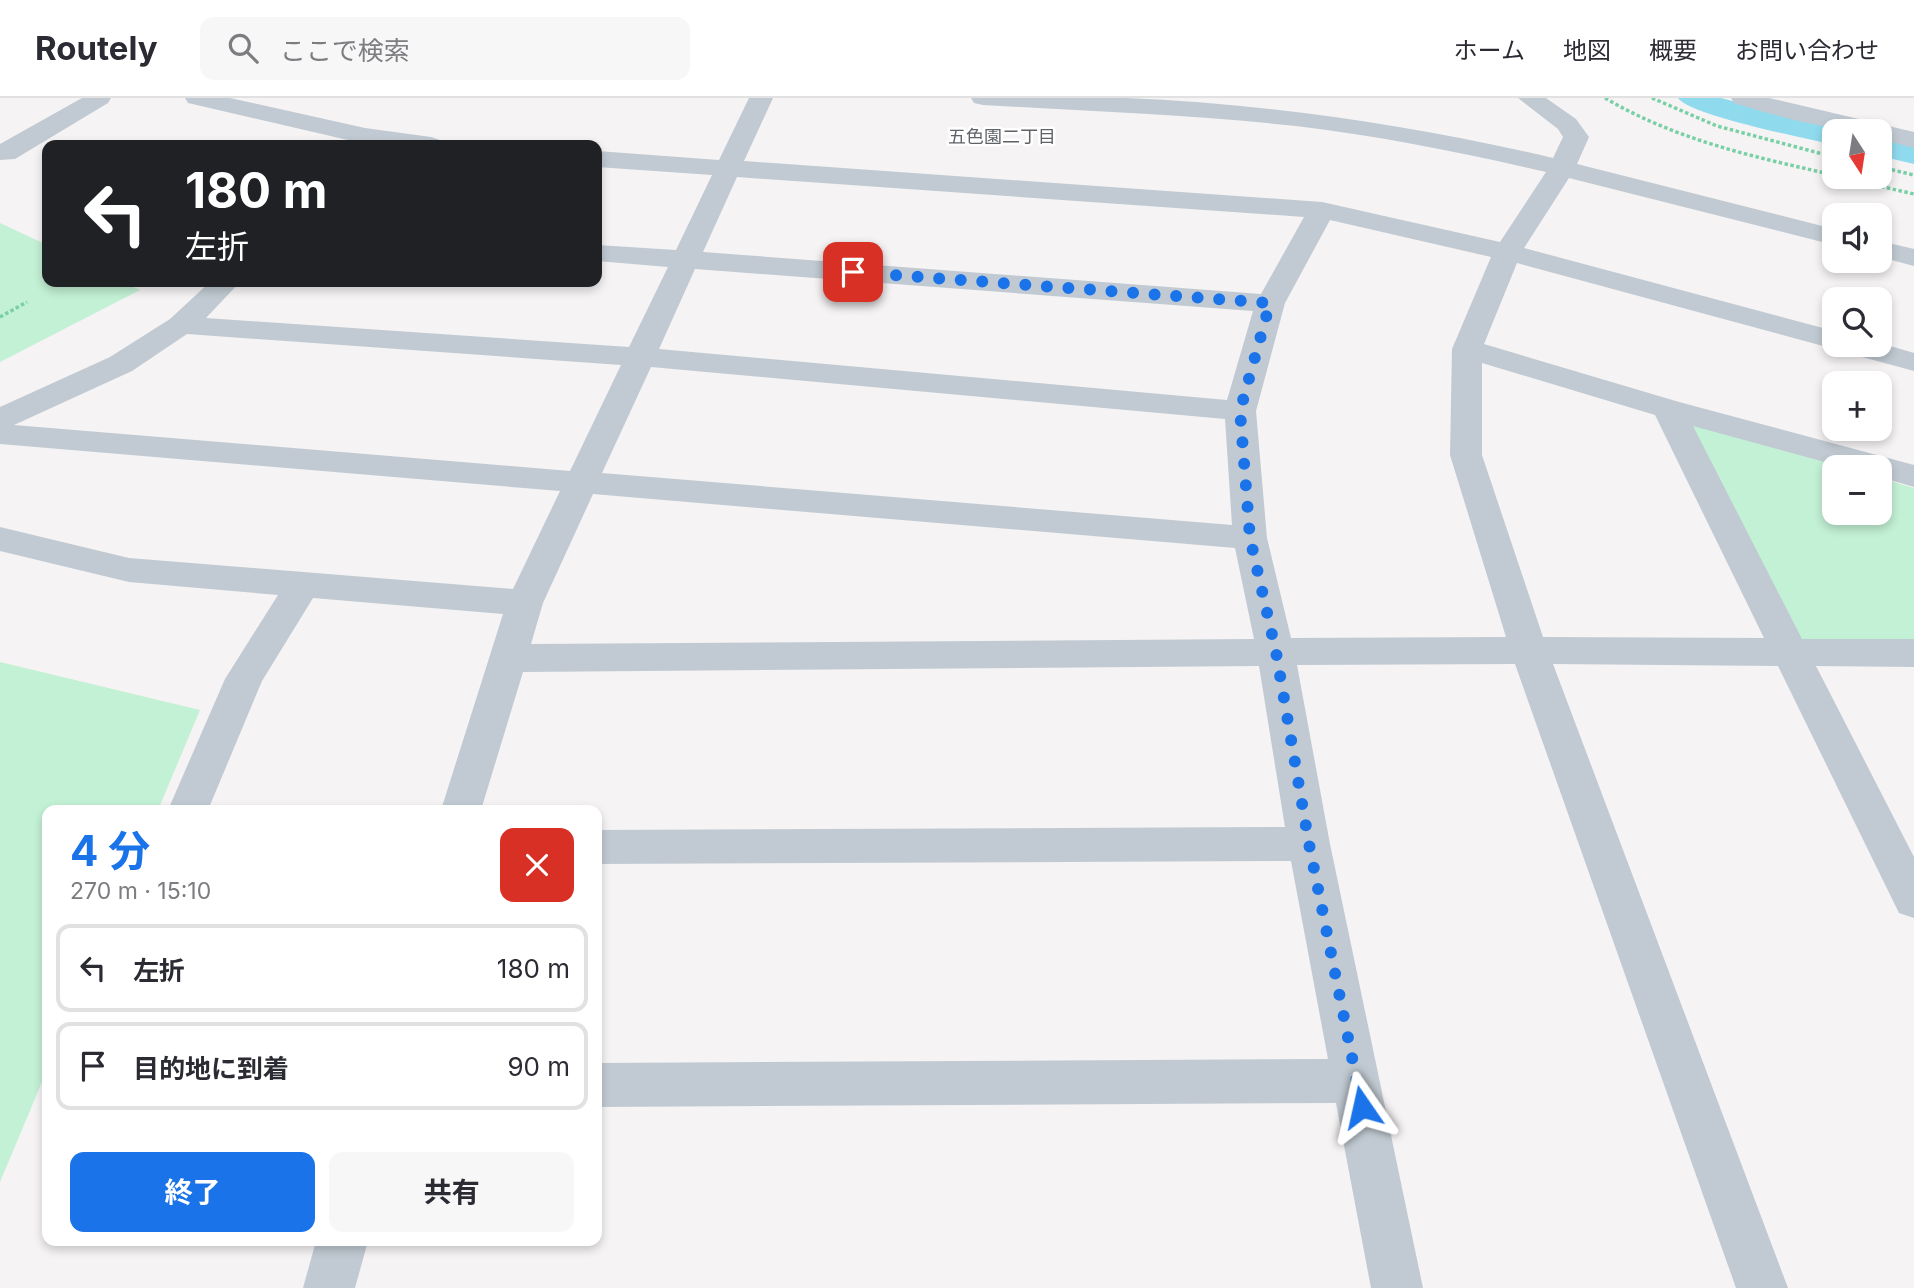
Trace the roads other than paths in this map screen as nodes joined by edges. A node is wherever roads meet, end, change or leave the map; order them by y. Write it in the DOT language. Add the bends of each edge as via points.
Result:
graph roads {
  1 [pos="99,98"];
  2 [pos="197,98"];
  3 [pos="761,98"];
  4 [pos="984,98"];
  5 [pos="1530,98"];
  6 [pos="1743,98"];
  7 [pos="1822,119"];
  8 [pos="1892,135"];
  9 [pos="1914,139"];
  10 [pos="356,140"];
  11 [pos="0,152"];
  12 [pos="602,159"];
  13 [pos="1562,168"];
  14 [pos="727,169"];
  15 [pos="1322,210"];
  16 [pos="1822,234"];
  17 [pos="1507,252"];
  18 [pos="1892,252"];
  19 [pos="602,253"];
  20 [pos="1914,258"];
  21 [pos="686,259"];
  22 [pos="221,287"];
  23 [pos="1270,303"];
  24 [pos="181,325"];
  25 [pos="1822,337"];
  26 [pos="1467,349"];
  27 [pos="1892,356"];
  28 [pos="641,357"];
  29 [pos="1914,362"];
  30 [pos="1668,409"];
  31 [pos="1240,411"];
  32 [pos="0,419"];
  33 [pos="0,434"];
  34 [pos="1914,476"];
  35 [pos="580,482"];
  36 [pos="1250,538"];
  37 [pos="0,539"];
  38 [pos="303,584"];
  39 [pos="525,603"];
  40 [pos="1529,650"];
  41 [pos="1276,652"];
  42 [pos="1791,652"];
  43 [pos="1914,653"];
  44 [pos="508,659"];
  45 [pos="190,805"];
  46 [pos="463,805"];
  47 [pos="1309,844"];
  48 [pos="602,846"];
  49 [pos="1901,846"];
  50 [pos="1914,900"];
  51 [pos="1357,1081"];
  52 [pos="602,1085"];
  53 [pos="341,1246"];
  54 [pos="329,1288"];
  55 [pos="1397,1288"];
  56 [pos="1762,1288"];
  1 -- 11 [label="street" via="6,154"];
  2 -- 10 [label="street"];
  3 -- 14 [label="street"];
  4 -- 13 [label="street" via="1295,119 1399,134"];
  5 -- 13 [label="street" via="1567,124 1576,137"];
  6 -- 7 [label="street"];
  8 -- 9 [label="street"];
  12 -- 14 [label="street"];
  13 -- 16 [label="street"];
  13 -- 17 [label="street"];
  14 -- 15 [label="street"];
  14 -- 21 [label="street"];
  15 -- 17 [label="street"];
  15 -- 23 [label="street"];
  17 -- 25 [label="street"];
  17 -- 26 [label="street"];
  18 -- 20 [label="street"];
  19 -- 21 [label="street"];
  21 -- 23 [label="street"];
  21 -- 28 [label="street"];
  22 -- 24 [label="street"];
  23 -- 31 [label="street"];
  24 -- 28 [label="street"];
  24 -- 32 [label="street" via="121,364"];
  26 -- 30 [label="street"];
  26 -- 40 [label="street" via="1466,455"];
  27 -- 29 [label="street"];
  28 -- 31 [label="street"];
  28 -- 35 [label="street"];
  30 -- 34 [label="street"];
  30 -- 42 [label="street"];
  31 -- 36 [label="street"];
  33 -- 35 [label="street"];
  35 -- 36 [label="street"];
  35 -- 39 [label="street"];
  36 -- 41 [label="street"];
  37 -- 38 [label="street" via="129,570"];
  38 -- 39 [label="street"];
  38 -- 45 [label="street" via="244,679"];
  39 -- 44 [label="street"];
  40 -- 41 [label="street"];
  40 -- 42 [label="street"];
  40 -- 56 [label="street"];
  41 -- 44 [label="street"];
  41 -- 47 [label="street"];
  42 -- 43 [label="street"];
  42 -- 49 [label="street"];
  44 -- 46 [label="street"];
  47 -- 48 [label="street"];
  47 -- 51 [label="street"];
  49 -- 50 [label="street"];
  51 -- 52 [label="street"];
  51 -- 55 [label="street"];
  53 -- 54 [label="street"];
}
